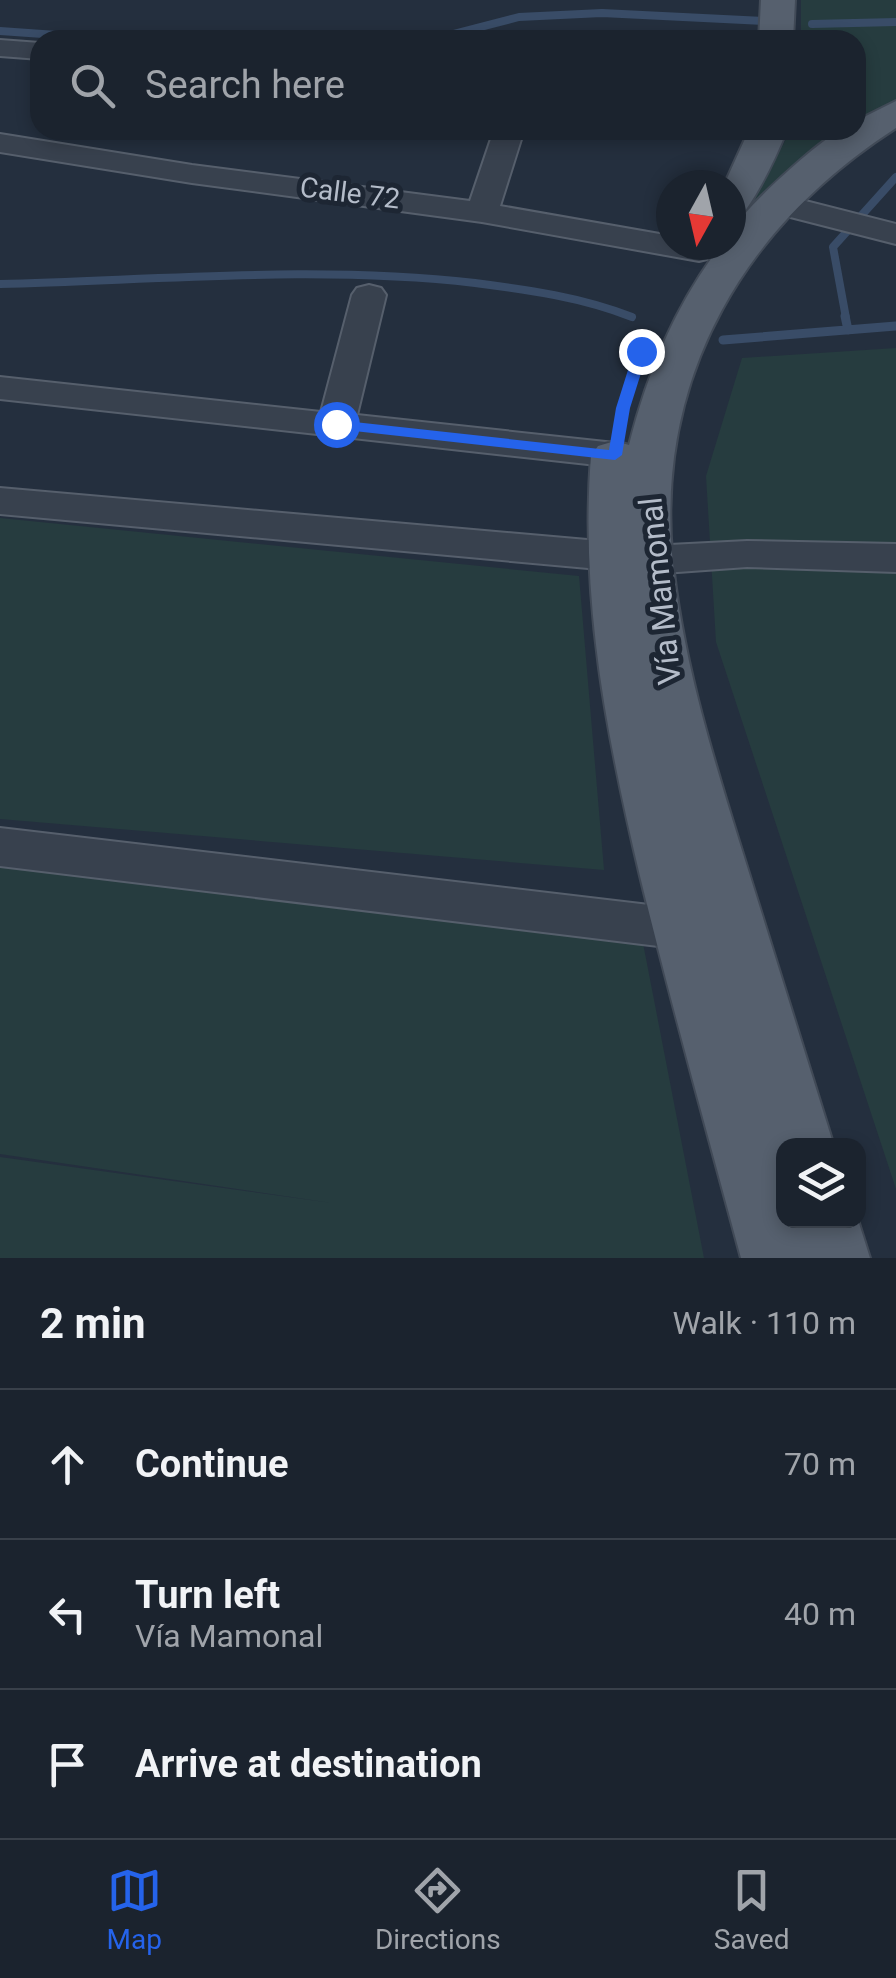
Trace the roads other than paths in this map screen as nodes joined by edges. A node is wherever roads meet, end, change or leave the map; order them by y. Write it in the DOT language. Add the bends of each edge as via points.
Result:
graph roads {
  1 [pos="778,0"];
  2 [pos="776,30"];
  3 [pos="0,48"];
  4 [pos="30,50"];
  5 [pos="896,112"];
  6 [pos="30,130"];
  7 [pos="866,132"];
  8 [pos="506,140"];
  9 [pos="764,140"];
  10 [pos="853,140"];
  11 [pos="0,141"];
  12 [pos="753,203"];
  13 [pos="482,212"];
  14 [pos="887,232"];
  15 [pos="656,241"];
  16 [pos="693,260"];
  17 [pos="369,295"];
  18 [pos="0,388"];
  19 [pos="336,424"];
  20 [pos="615,455"];
  21 [pos="0,501"];
  22 [pos="881,556"];
  23 [pos="630,558"];
  24 [pos="0,847"];
  25 [pos="683,929"];
  26 [pos="798,1138"];
  27 [pos="825,1228"];
  28 [pos="776,1258"];
  29 [pos="834,1258"];
  1 -- 2 [label="main road"];
  3 -- 4 [label="street"];
  5 -- 7 [label="main road, Vía Mamonal"];
  6 -- 11 [label="street"];
  8 -- 13 [label="street"];
  9 -- 12 [label="main road, Vía Mamonal" via="747,179"];
  10 -- 12 [label="main road, Vía Mamonal"];
  11 -- 13 [label="street, Calle 72"];
  12 -- 14 [label="street"];
  12 -- 23 [label="main road, Vía Mamonal" via="667,380 646,509"];
  13 -- 15 [label="street, Calle 72"];
  16 -- 20 [label="main road, Vía Mamonal" via="641,351"];
  17 -- 19 [label="street"];
  18 -- 19 [label="street"];
  19 -- 20 [label="street"];
  20 -- 23 [label="main road, Vía Mamonal" via="610,504"];
  21 -- 23 [label="street"];
  22 -- 23 [label="street"];
  23 -- 25 [label="main road, Vía Mamonal" via="616,626"];
  23 -- 26 [label="main road, Vía Mamonal"];
  24 -- 25 [label="street"];
  25 -- 28 [label="main road, Vía Mamonal"];
  27 -- 29 [label="main road"];
}
